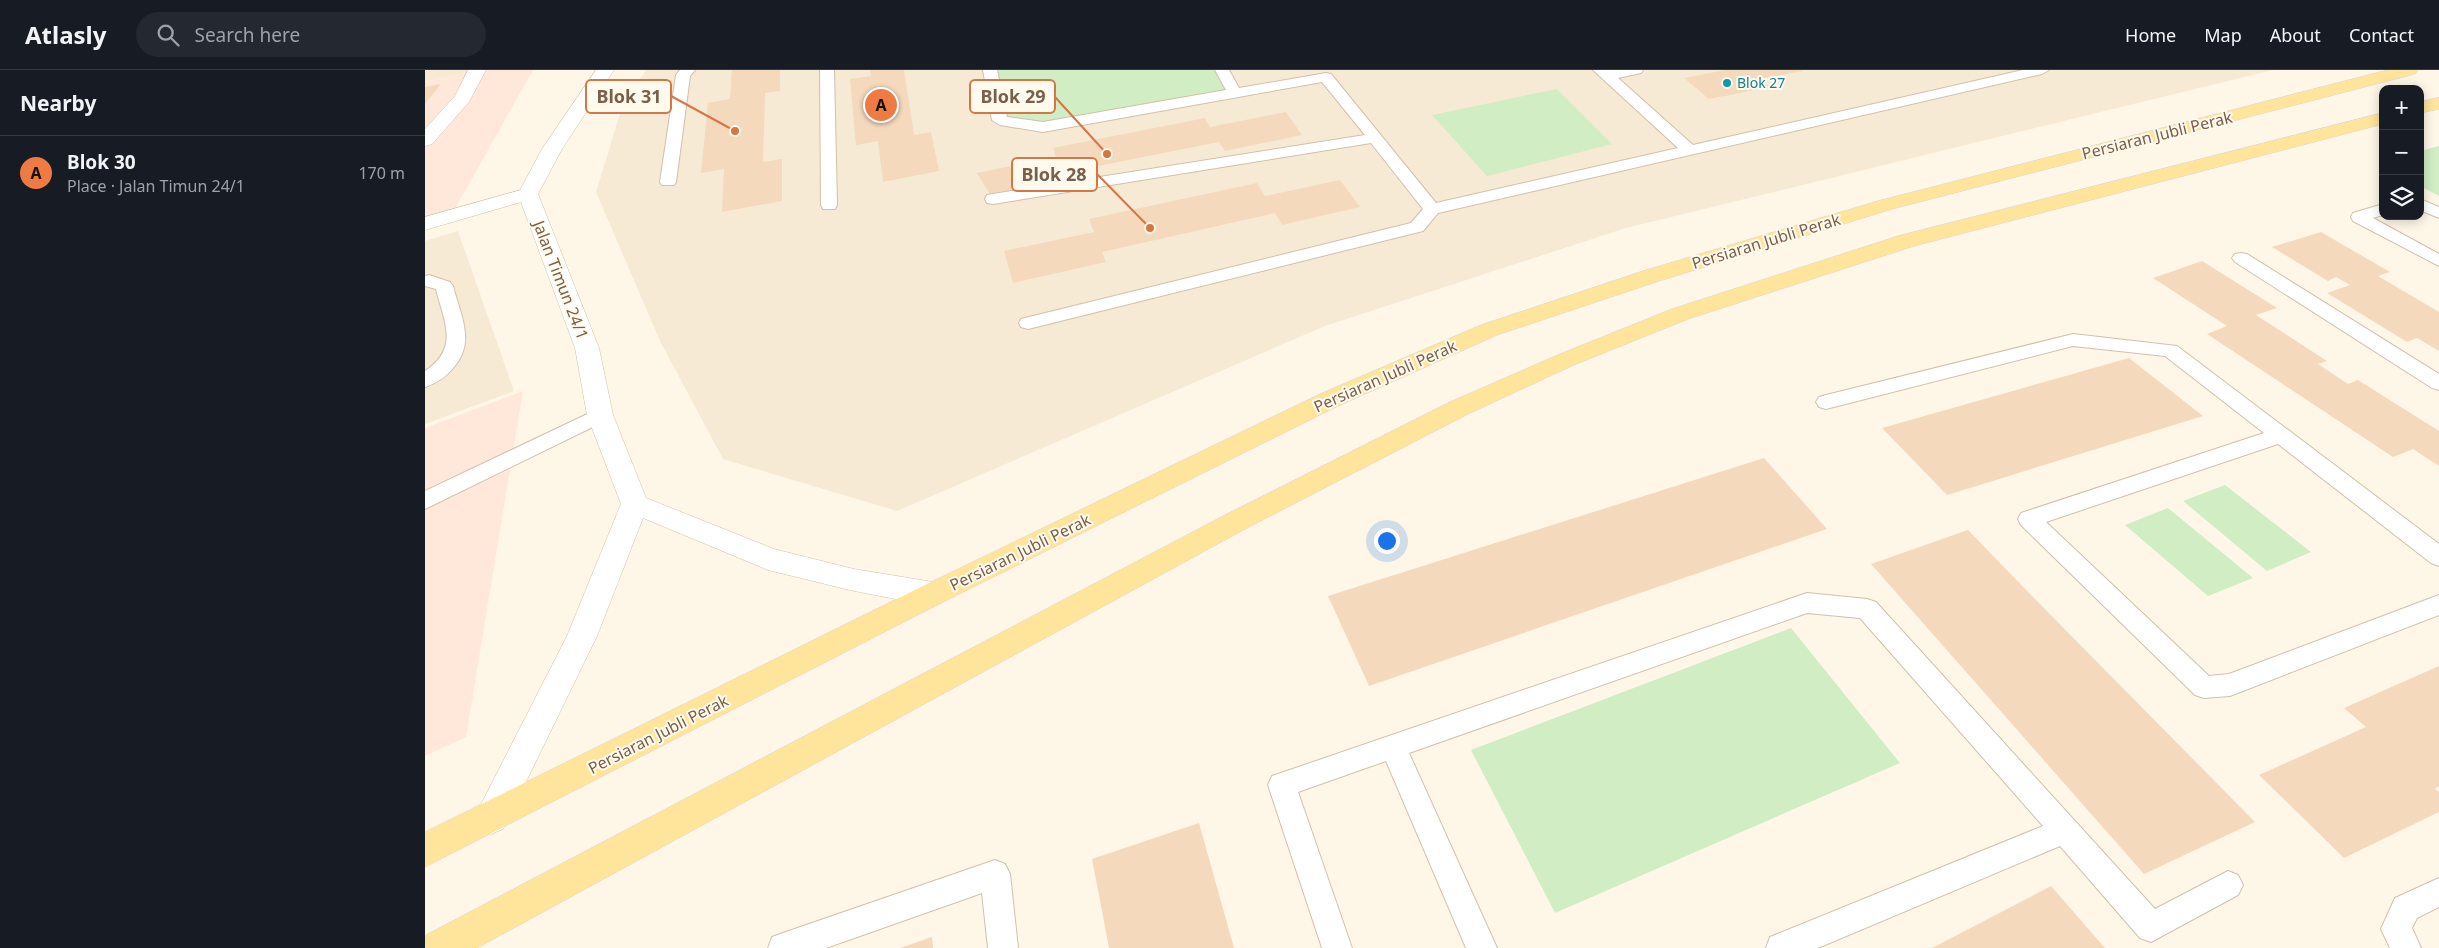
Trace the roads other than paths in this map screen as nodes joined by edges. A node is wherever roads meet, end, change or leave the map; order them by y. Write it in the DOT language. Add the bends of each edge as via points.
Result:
graph roads {
  1 [pos="477,70"];
  2 [pos="605,70"];
  3 [pos="688,70"];
  4 [pos="827,70"];
  5 [pos="990,70"];
  6 [pos="1222,70"];
  7 [pos="1637,70"];
  8 [pos="2042,70"];
  9 [pos="2409,70"];
  10 [pos="1603,73"];
  11 [pos="1235,93"];
  12 [pos="2439,103"];
  13 [pos="2424,107"];
  14 [pos="2439,111"];
  15 [pos="2424,113"];
  16 [pos="2379,119"];
  17 [pos="1375,138"];
  18 [pos="425,140"];
  19 [pos="1689,150"];
  20 [pos="668,182"];
  21 [pos="529,194"];
  22 [pos="993,199"];
  23 [pos="829,205"];
  24 [pos="2424,206"];
  25 [pos="1432,209"];
  26 [pos="2379,210"];
  27 [pos="2439,214"];
  28 [pos="425,224"];
  29 [pos="2241,258"];
  30 [pos="2439,261"];
  31 [pos="425,281"];
  32 [pos="1028,324"];
  33 [pos="425,380"];
  34 [pos="2439,383"];
  35 [pos="1826,402"];
  36 [pos="600,415"];
  37 [pos="2281,435"];
  38 [pos="425,501"];
  39 [pos="635,504"];
  40 [pos="2439,557"];
  41 [pos="933,594"];
  42 [pos="2439,605"];
  43 [pos="1393,747"];
  44 [pos="491,818"];
  45 [pos="2065,830"];
  46 [pos="425,850"];
  47 [pos="2228,886"];
  48 [pos="2439,892"];
  49 [pos="439,948"];
  50 [pos="783,948"];
  51 [pos="1003,948"];
  52 [pos="1337,948"];
  53 [pos="1482,948"];
  54 [pos="1781,948"];
  55 [pos="2406,948"];
  1 -- 18 [label="street" via="463,98"];
  2 -- 21 [label="street" via="552,149"];
  3 -- 20 [label="lane" via="683,75"];
  4 -- 23 [label="lane"];
  5 -- 11 [label="lane" via="999,120 1043,127"];
  6 -- 11 [label="lane"];
  7 -- 10 [label="lane"];
  8 -- 19 [label="lane"];
  9 -- 41 [label="main road, Persiaran Jubli Perak" via="1885,205 1651,276 1489,330 1329,400"];
  10 -- 19 [label="lane"];
  11 -- 17 [label="lane" via="1326,77"];
  12 -- 13 [label="main road"];
  14 -- 15 [label="main road"];
  16 -- 49 [label="main road" via="1906,241 1680,314 1568,359 1459,408 1235,522"];
  17 -- 22 [label="lane"];
  17 -- 25 [label="lane"];
  19 -- 25 [label="lane"];
  21 -- 28 [label="street"];
  21 -- 36 [label="street, Jalan Timun 24/1" via="587,348"];
  24 -- 27 [label="lane"];
  25 -- 32 [label="lane" via="1417,227"];
  26 -- 30 [label="lane" via="2359,217"];
  29 -- 34 [label="lane"];
  31 -- 33 [label="lane" via="444,286 457,343 452,357"];
  35 -- 37 [label="lane" via="2073,340 2170,350"];
  36 -- 38 [label="lane"];
  36 -- 39 [label="street, Jalan Timun 24/1"];
  37 -- 40 [label="lane"];
  37 -- 42 [label="lane" via="2029,519 2204,687 2230,685"];
  39 -- 41 [label="street" via="768,559 854,580"];
  39 -- 44 [label="street" via="581,636"];
  41 -- 44 [label="main road, Persiaran Jubli Perak"];
  43 -- 45 [label="lane" via="1807,603 1867,609"];
  43 -- 52 [label="lane" via="1282,785"];
  43 -- 53 [label="lane"];
  44 -- 46 [label="main road, Persiaran Jubli Perak"];
  45 -- 47 [label="lane" via="2151,926"];
  45 -- 54 [label="lane"];
  48 -- 55 [label="lane" via="2406,908 2396,929"];
  50 -- 51 [label="lane" via="995,874"];
}
